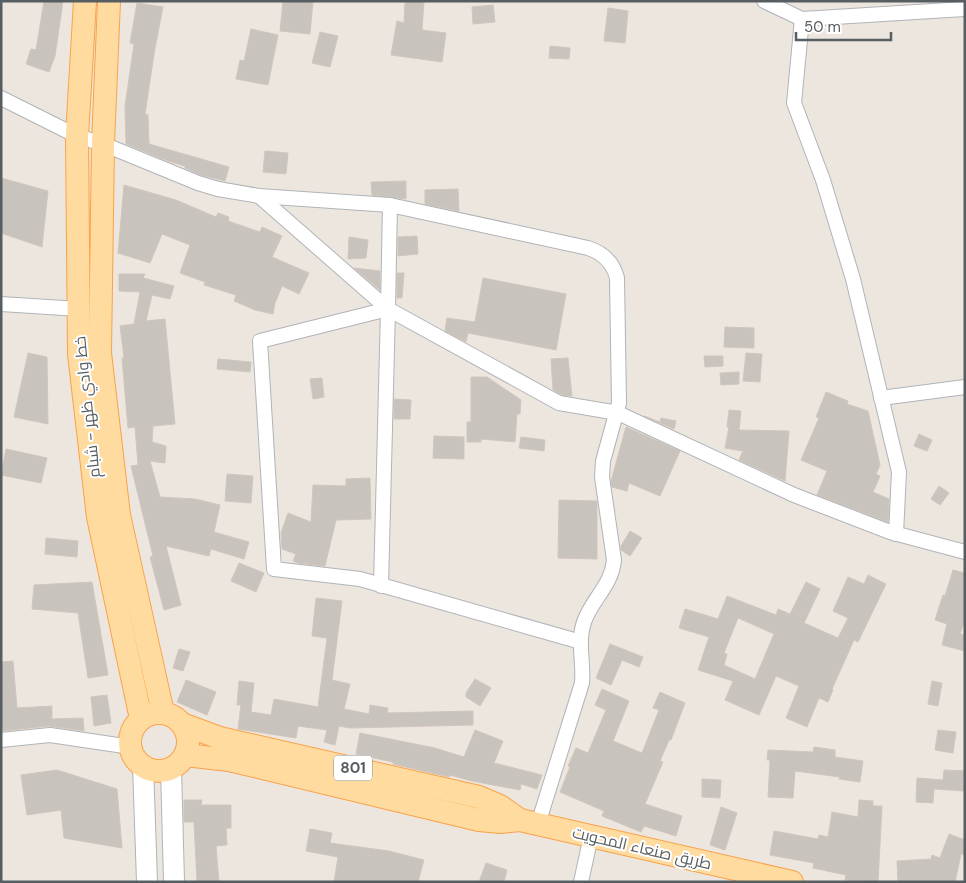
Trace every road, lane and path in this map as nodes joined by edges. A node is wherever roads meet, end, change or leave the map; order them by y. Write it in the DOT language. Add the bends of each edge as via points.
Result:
graph roads {
  1 [pos="85,1"];
  2 [pos="109,1"];
  3 [pos="764,1"];
  4 [pos="965,9"];
  5 [pos="802,20"];
  6 [pos="1,98"];
  7 [pos="76,136"];
  8 [pos="102,144"];
  9 [pos="259,196"];
  10 [pos="390,205"];
  11 [pos="1,304"];
  12 [pos="79,309"];
  13 [pos="388,309"];
  14 [pos="965,387"];
  15 [pos="882,398"];
  16 [pos="618,413"];
  17 [pos="896,534"];
  18 [pos="965,552"];
  19 [pos="381,586"];
  20 [pos="580,642"];
  21 [pos="163,713"];
  22 [pos="141,719"];
  23 [pos="182,724"];
  24 [pos="1,740"];
  25 [pos="137,756"];
  26 [pos="178,762"];
  27 [pos="529,822"];
  28 [pos="591,836"];
  29 [pos="147,882"];
  30 [pos="174,882"];
  31 [pos="581,882"];
  32 [pos="792,882"];
  1 -- 7 [label="main road, خط وادي ظهر - شبام"];
  2 -- 8 [label="main road, خط وادي ظهر - شبام"];
  3 -- 5 [label="street"];
  4 -- 5 [label="street"];
  5 -- 15 [label="street" via="794,103 823,180 850,270"];
  6 -- 7 [label="street"];
  7 -- 8 [label="street"];
  7 -- 12 [label="main road, خط وادي ظهر - شبام"];
  8 -- 9 [label="street" via="198,183"];
  8 -- 21 [label="main road, خط وادي ظهر - شبام" via="100,353 119,515"];
  9 -- 10 [label="street"];
  9 -- 13 [label="street"];
  10 -- 13 [label="street"];
  10 -- 16 [label="street" via="603,254 617,278"];
  11 -- 12 [label="street"];
  12 -- 22 [label="main road, خط وادي ظهر - شبام" via="79,354 98,518"];
  13 -- 16 [label="street" via="559,403"];
  13 -- 19 [label="street"];
  13 -- 19 [label="street" via="260,341 274,569 360,580"];
  14 -- 15 [label="street"];
  15 -- 17 [label="street" via="900,472"];
  16 -- 17 [label="street" via="794,495"];
  16 -- 20 [label="street" via="602,469 614,568 588,612"];
  17 -- 18 [label="street"];
  19 -- 20 [label="street"];
  20 -- 27 [label="street" via="582,683"];
  21 -- 22 [label="main road"];
  21 -- 23 [label="main road"];
  22 -- 25 [label="main road" via="131,736"];
  23 -- 26 [label="main road" via="188,746"];
  23 -- 27 [label="main road, طريق صنعاء المحويت / 801" via="220,738 479,797"];
  24 -- 25 [label="street" via="50,735"];
  25 -- 26 [label="main road" via="152,769 162,770"];
  25 -- 29 [label="street"];
  26 -- 27 [label="main road, طريق صنعاء المحويت / 801" via="229,760 479,820"];
  26 -- 30 [label="street"];
  27 -- 28 [label="main road, طريق صنعاء المحويت / 801"];
  28 -- 31 [label="street"];
  28 -- 32 [label="main road, طريق صنعاء المحويت / 801"];
}
